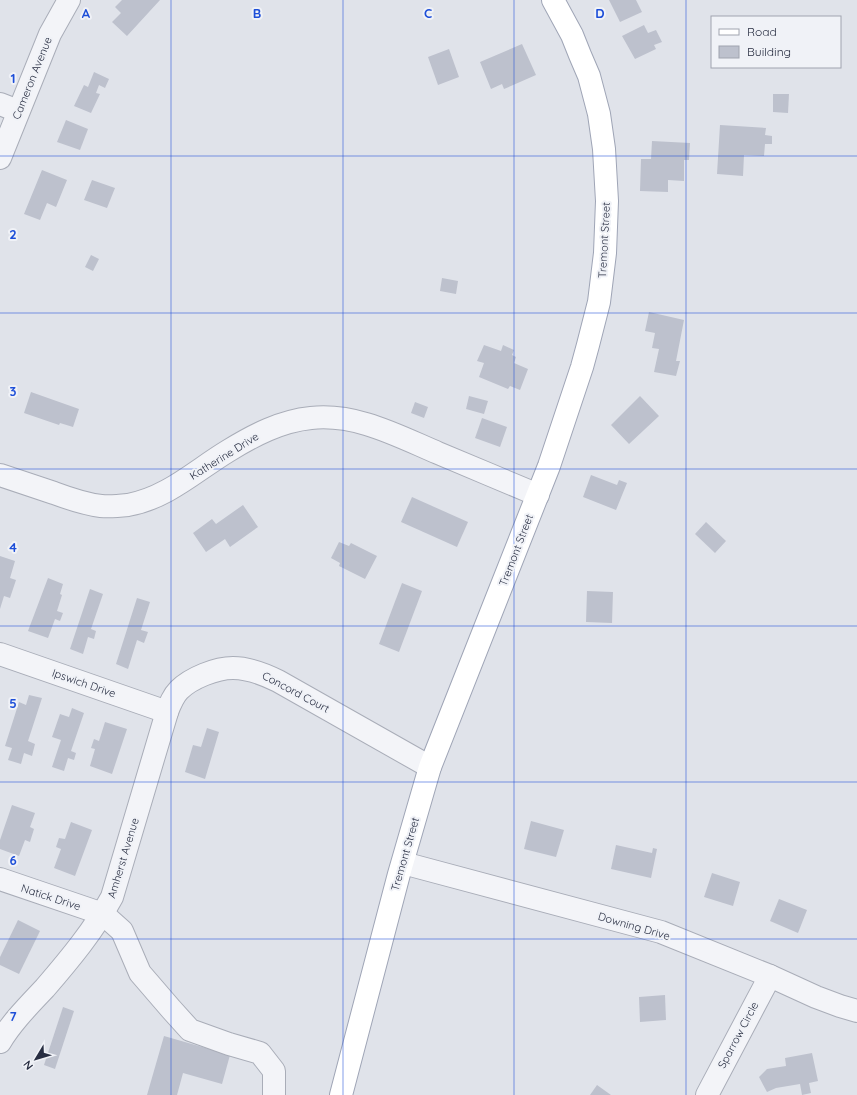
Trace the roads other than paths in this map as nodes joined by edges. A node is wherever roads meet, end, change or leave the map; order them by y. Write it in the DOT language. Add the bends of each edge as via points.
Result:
graph roads {
  1 [pos="69,0"];
  2 [pos="553,0"];
  3 [pos="9,108"];
  4 [pos="0,158"];
  5 [pos="0,475"];
  6 [pos="538,495"];
  7 [pos="0,654"];
  8 [pos="167,712"];
  9 [pos="430,767"];
  10 [pos="403,863"];
  11 [pos="0,879"];
  12 [pos="103,914"];
  13 [pos="770,976"];
  14 [pos="857,1011"];
  15 [pos="0,1042"];
  16 [pos="274,1095"];
  17 [pos="341,1095"];
  18 [pos="707,1095"];
  1 -- 3 [label="street, Cameron Avenue"];
  2 -- 6 [label="main road, Tremont Street" via="572,35 595,96 604,149 607,201 602,278 594,324 572,400"];
  3 -- 4 [label="street, Cameron Avenue"];
  5 -- 6 [label="street, Katherine Drive" via="85,504 133,504 163,493 257,434 275,426 312,418 330,418 350,420 384,430"];
  6 -- 9 [label="main road, Tremont Street"];
  7 -- 8 [label="street, Ipswich Drive"];
  8 -- 9 [label="street, Concord Court" via="180,690 199,677 220,669 247,669 278,681"];
  8 -- 12 [label="street, Amherst Avenue" via="112,897"];
  9 -- 10 [label="main road, Tremont Street"];
  10 -- 13 [label="street, Downing Drive" via="661,932"];
  10 -- 17 [label="main road, Tremont Street"];
  11 -- 12 [label="street, Natick Drive"];
  12 -- 15 [label="street, Amherst Avenue" via="85,940"];
  12 -- 16 [label="street" via="122,931 140,973 190,1030 260,1053 274,1071"];
  13 -- 14 [label="street, Downing Drive" via="816,997"];
  13 -- 18 [label="street, Sparrow Circle"];
}
